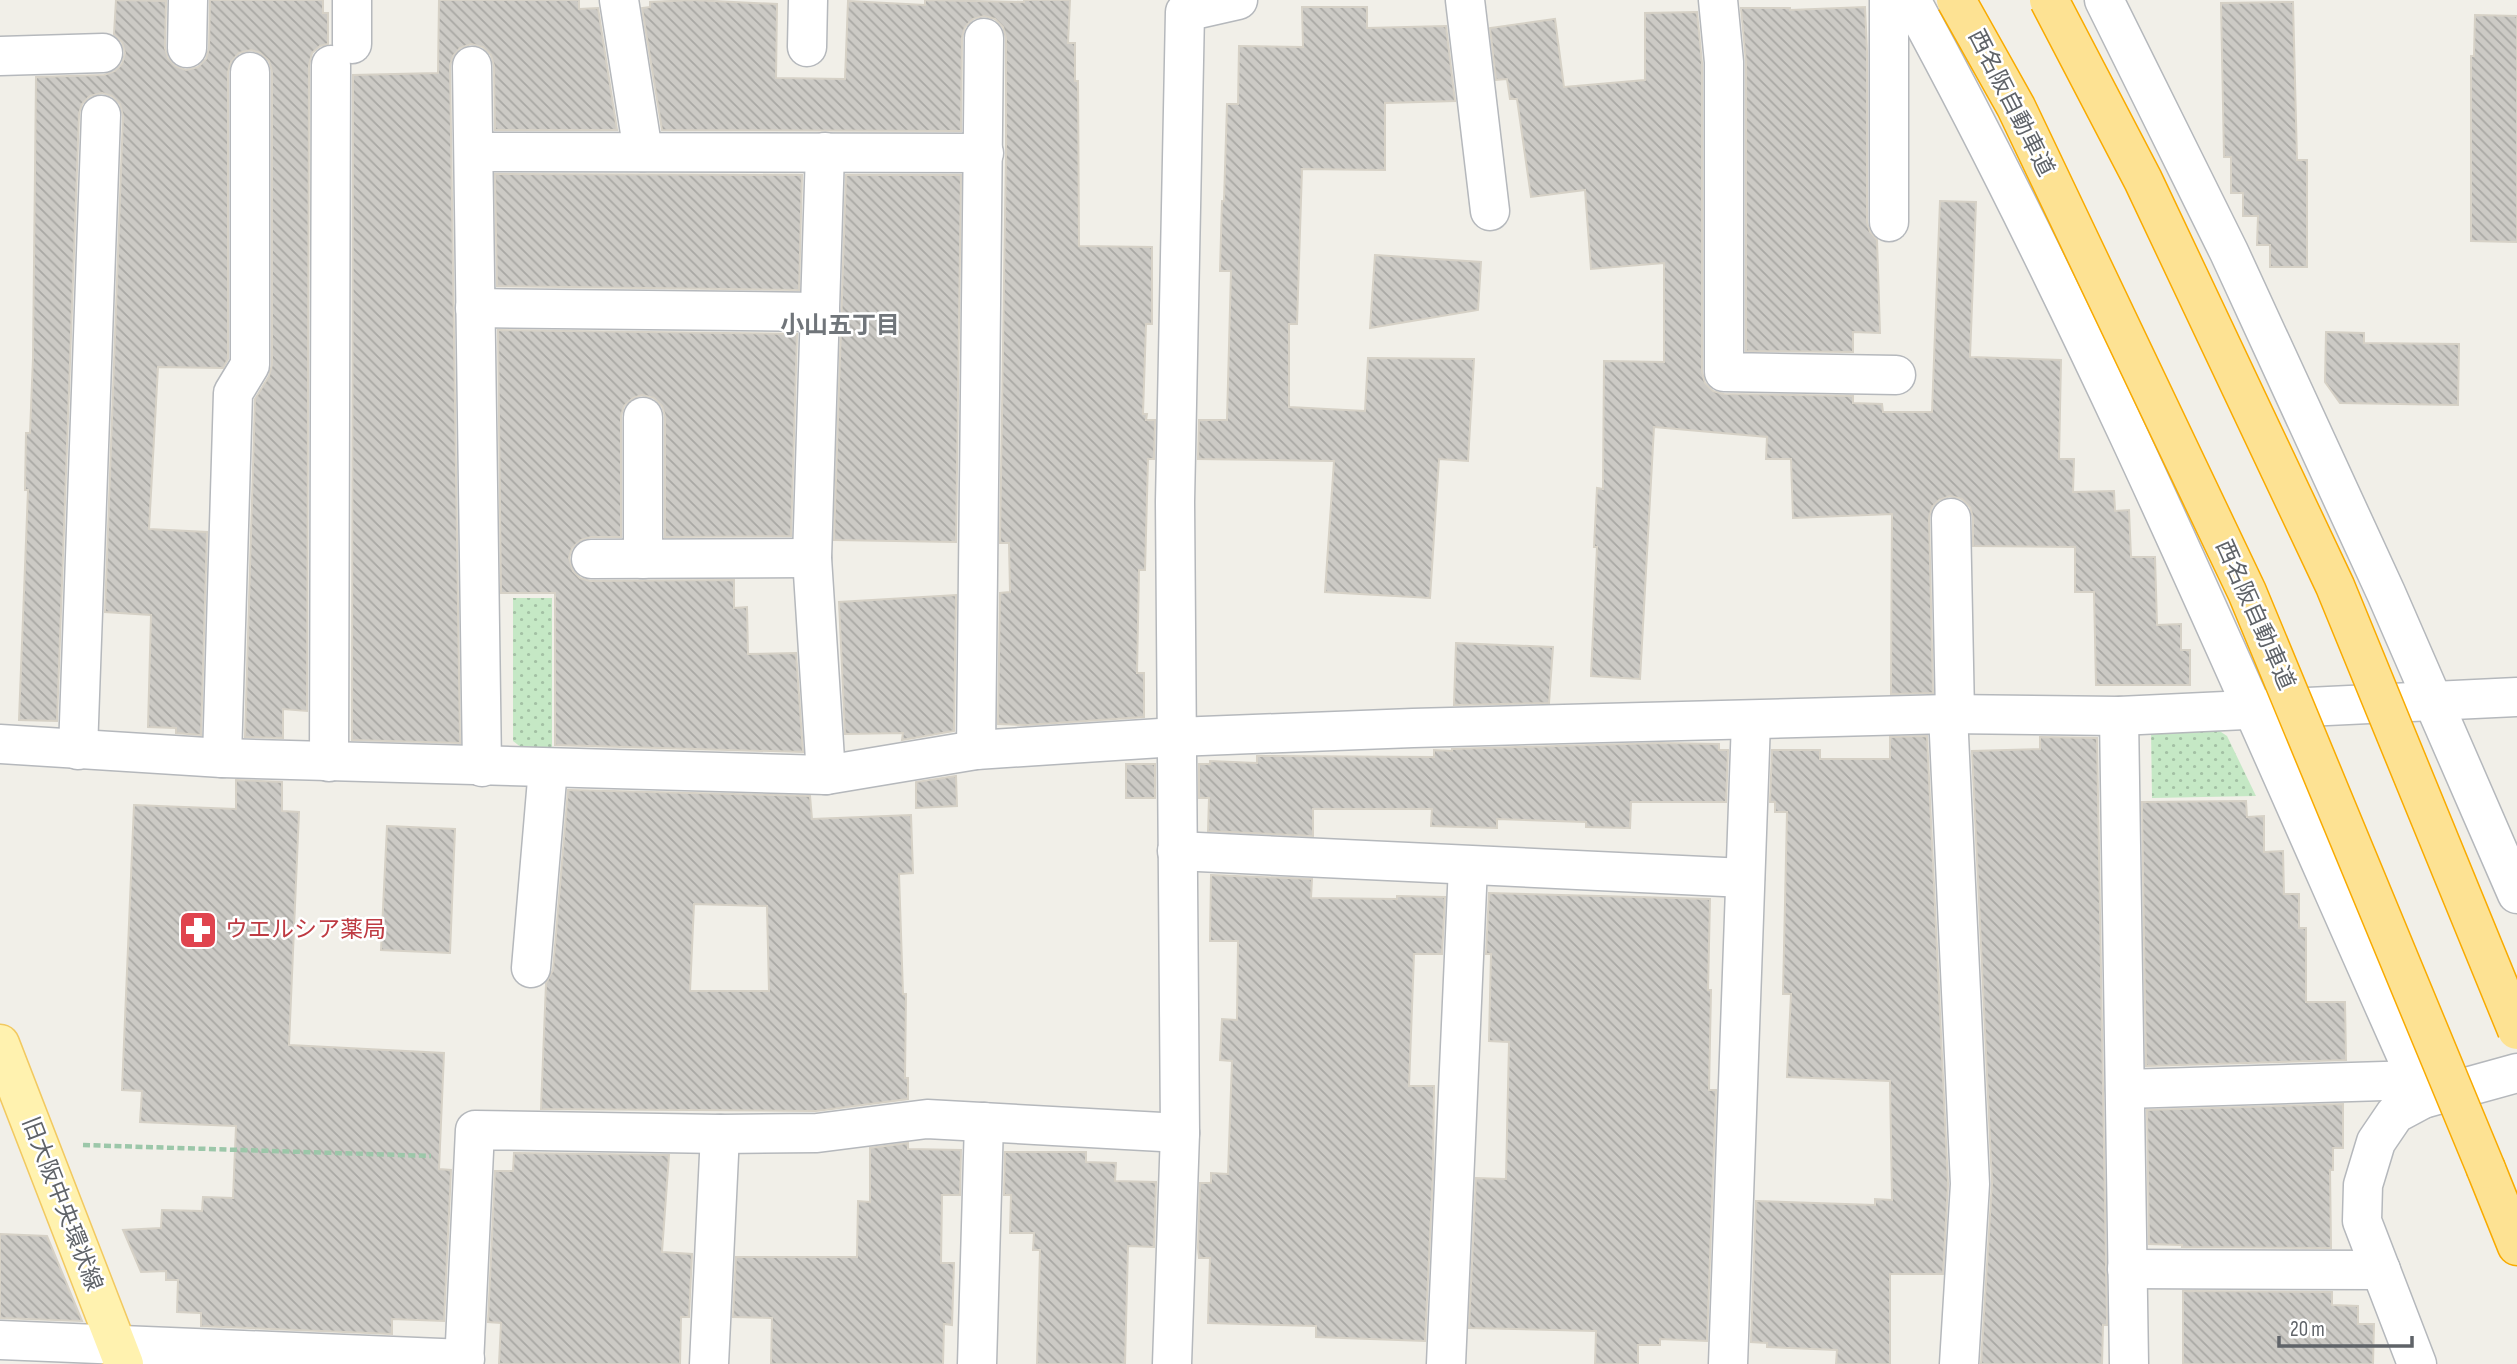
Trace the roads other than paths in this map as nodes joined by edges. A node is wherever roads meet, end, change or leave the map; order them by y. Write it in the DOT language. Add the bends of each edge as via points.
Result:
graph roads {
  1 [pos="188,0"];
  2 [pos="352,0"];
  3 [pos="619,0"];
  4 [pos="808,0"];
  5 [pos="1238,0"];
  6 [pos="1465,0"];
  7 [pos="1717,0"];
  8 [pos="1889,0"];
  9 [pos="1911,0"];
  10 [pos="1956,0"];
  11 [pos="2049,0"];
  12 [pos="2105,0"];
  13 [pos="984,38"];
  14 [pos="807,47"];
  15 [pos="187,48"];
  16 [pos="103,53"];
  17 [pos="0,56"];
  18 [pos="472,66"];
  19 [pos="250,72"];
  20 [pos="101,115"];
  21 [pos="474,152"];
  22 [pos="643,152"];
  23 [pos="825,152"];
  24 [pos="984,153"];
  25 [pos="1490,211"];
  26 [pos="1889,222"];
  27 [pos="475,308"];
  28 [pos="820,313"];
  29 [pos="1896,375"];
  30 [pos="643,417"];
  31 [pos="1951,519"];
  32 [pos="812,558"];
  33 [pos="591,559"];
  34 [pos="643,559"];
  35 [pos="2517,697"];
  36 [pos="2434,702"];
  37 [pos="2252,711"];
  38 [pos="1952,714"];
  39 [pos="2119,716"];
  40 [pos="1751,721"];
  41 [pos="1176,737"];
  42 [pos="0,744"];
  43 [pos="78,750"];
  44 [pos="976,750"];
  45 [pos="222,758"];
  46 [pos="329,762"];
  47 [pos="482,766"];
  48 [pos="548,768"];
  49 [pos="826,775"];
  50 [pos="1177,851"];
  51 [pos="1468,866"];
  52 [pos="1745,878"];
  53 [pos="2517,894"];
  54 [pos="531,968"];
  55 [pos="2517,1030"];
  56 [pos="0,1044"];
  57 [pos="2517,1073"];
  58 [pos="2125,1089"];
  59 [pos="2420,1089"];
  60 [pos="984,1122"];
  61 [pos="1180,1133"];
  62 [pos="720,1134"];
  63 [pos="2517,1246"];
  64 [pos="2127,1269"];
  65 [pos="2381,1270"];
  66 [pos="0,1340"];
  67 [pos="120,1354"];
  68 [pos="464,1362"];
  69 [pos="709,1364"];
  70 [pos="977,1364"];
  71 [pos="1172,1364"];
  72 [pos="1446,1364"];
  73 [pos="1728,1364"];
  74 [pos="1959,1364"];
  75 [pos="2129,1364"];
  76 [pos="2417,1364"];
  1 -- 15 [label="street"];
  2 -- 46 [label="street" via="341,54"];
  3 -- 22 [label="street"];
  4 -- 14 [label="street"];
  5 -- 41 [label="street" via="1185,12 1175,502"];
  6 -- 25 [label="street"];
  7 -- 29 [label="street" via="1724,62 1724,372"];
  8 -- 26 [label="street"];
  9 -- 37 [label="street" via="2083,340"];
  10 -- 63 [label="highway, 西名阪自動車道, bridge" via="2016,107 2247,592"];
  11 -- 55 [label="highway, bridge" via="2143,180 2335,586"];
  12 -- 36 [label="street" via="2229,252"];
  13 -- 24 [label="street"];
  16 -- 17 [label="street"];
  18 -- 21 [label="street"];
  19 -- 45 [label="street" via="250,365 233,393"];
  20 -- 43 [label="street"];
  21 -- 22 [label="street"];
  21 -- 27 [label="street"];
  22 -- 23 [label="street"];
  23 -- 24 [label="street"];
  23 -- 28 [label="street"];
  24 -- 44 [label="street"];
  27 -- 28 [label="street"];
  27 -- 47 [label="street"];
  28 -- 32 [label="street"];
  30 -- 34 [label="street"];
  31 -- 38 [label="street"];
  32 -- 34 [label="street"];
  32 -- 49 [label="street"];
  33 -- 34 [label="street"];
  35 -- 36 [label="street"];
  36 -- 37 [label="street"];
  36 -- 53 [label="street"];
  37 -- 39 [label="street"];
  37 -- 59 [label="street"];
  38 -- 39 [label="street"];
  38 -- 40 [label="street"];
  38 -- 74 [label="street" via="1970,1184"];
  39 -- 58 [label="street"];
  40 -- 41 [label="street"];
  40 -- 52 [label="street"];
  41 -- 44 [label="street"];
  41 -- 50 [label="street"];
  42 -- 43 [label="street"];
  43 -- 45 [label="street"];
  44 -- 49 [label="street"];
  45 -- 46 [label="street"];
  46 -- 47 [label="street"];
  47 -- 48 [label="street"];
  48 -- 49 [label="street"];
  48 -- 54 [label="street"];
  50 -- 51 [label="street"];
  50 -- 61 [label="street"];
  51 -- 52 [label="street"];
  51 -- 72 [label="street"];
  52 -- 73 [label="street"];
  56 -- 67 [label="main road, 旧大阪中央環状線"];
  57 -- 59 [label="street"];
  58 -- 59 [label="street"];
  58 -- 64 [label="street"];
  59 -- 65 [label="street" via="2376,1142 2363,1185 2362,1221"];
  60 -- 61 [label="street"];
  60 -- 62 [label="street" via="927,1119 817,1133"];
  60 -- 70 [label="street"];
  61 -- 71 [label="street"];
  62 -- 68 [label="street" via="475,1130"];
  62 -- 69 [label="street"];
  64 -- 65 [label="street"];
  64 -- 75 [label="street"];
  65 -- 76 [label="street"];
  66 -- 67 [label="street"];
  67 -- 68 [label="street"];
}
